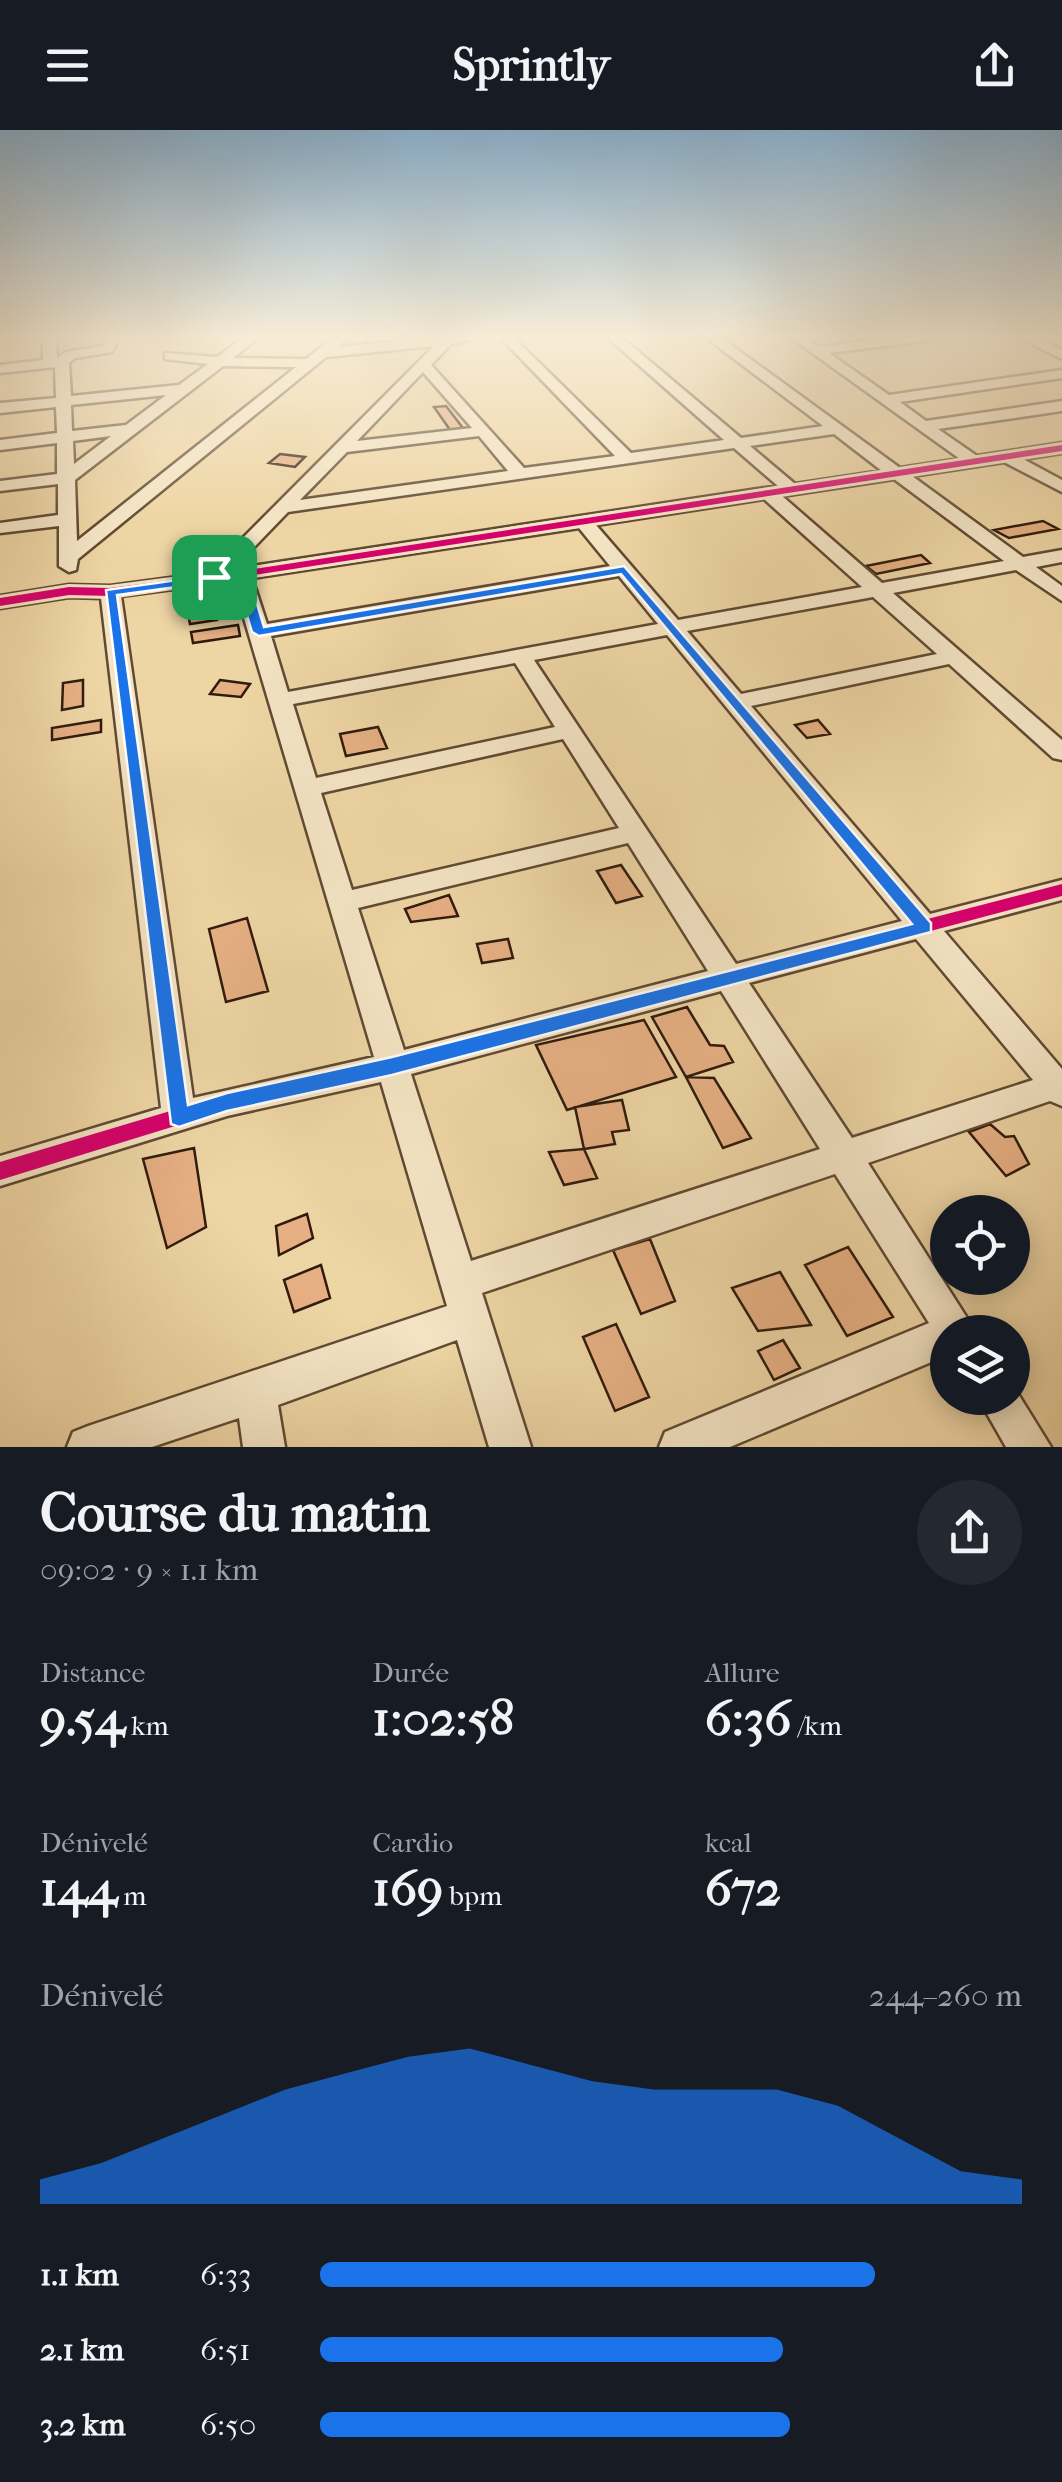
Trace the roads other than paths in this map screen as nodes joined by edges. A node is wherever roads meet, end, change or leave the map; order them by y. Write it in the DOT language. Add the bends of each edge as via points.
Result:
graph roads {
  1 [pos="89,398"];
  2 [pos="169,398"];
  3 [pos="266,398"];
  4 [pos="387,398"];
  5 [pos="456,398"];
  6 [pos="567,398"];
  7 [pos="685,398"];
  8 [pos="797,398"];
  9 [pos="896,398"];
  10 [pos="886,400"];
  11 [pos="64,401"];
  12 [pos="1062,406"];
  13 [pos="0,408"];
  14 [pos="924,426"];
  15 [pos="131,429"];
  16 [pos="837,429"];
  17 [pos="483,430"];
  18 [pos="65,437"];
  19 [pos="0,444"];
  20 [pos="738,444"];
  21 [pos="339,448"];
  22 [pos="1062,448"];
  23 [pos="1008,456"];
  24 [pos="628,460"];
  25 [pos="975,462"];
  26 [pos="898,474"];
  27 [pos="522,476"];
  28 [pos="66,478"];
  29 [pos="0,486"];
  30 [pos="1062,487"];
  31 [pos="792,490"];
  32 [pos="770,494"];
  33 [pos="280,508"];
  34 [pos="68,520"];
  35 [pos="584,522"];
  36 [pos="0,528"];
  37 [pos="1062,556"];
  38 [pos="69,557"];
  39 [pos="1020,564"];
  40 [pos="624,570"];
  41 [pos="228,576"];
  42 [pos="877,589"];
  43 [pos="68,591"];
  44 [pos="110,592"];
  45 [pos="1062,595"];
  46 [pos="0,602"];
  47 [pos="672,626"];
  48 [pos="259,632"];
  49 [pos="520,654"];
  50 [pos="954,657"];
  51 [pos="280,700"];
  52 [pos="737,702"];
  53 [pos="570,731"];
  54 [pos="1062,752"];
  55 [pos="307,788"];
  56 [pos="635,833"];
  57 [pos="1062,890"];
  58 [pos="342,902"];
  59 [pos="925,927"];
  60 [pos="728,978"];
  61 [pos="392,1066"];
  62 [pos="1060,1087"];
  63 [pos="179,1118"];
  64 [pos="843,1156"];
  65 [pos="0,1171"];
  66 [pos="464,1300"];
  67 [pos="945,1315"];
  68 [pos="930,1343"];
  69 [pos="256,1392"];
  70 [pos="1009,1415"];
  71 [pos="88,1447"];
  72 [pos="264,1447"];
  73 [pos="510,1447"];
  74 [pos="680,1447"];
  75 [pos="1030,1447"];
  1 -- 11 [label="street"];
  2 -- 15 [label="street"];
  3 -- 38 [label="street"];
  4 -- 21 [label="street"];
  5 -- 17 [label="street"];
  6 -- 24 [label="street"];
  7 -- 20 [label="street"];
  8 -- 16 [label="street"];
  9 -- 10 [label="street"];
  10 -- 14 [label="street"];
  11 -- 13 [label="street"];
  11 -- 18 [label="street"];
  12 -- 14 [label="street"];
  14 -- 25 [label="street"];
  15 -- 18 [label="street"];
  15 -- 28 [label="street"];
  16 -- 20 [label="street"];
  16 -- 26 [label="street"];
  17 -- 21 [label="street"];
  17 -- 27 [label="street"];
  18 -- 19 [label="street"];
  18 -- 28 [label="street"];
  20 -- 24 [label="street"];
  20 -- 31 [label="street"];
  21 -- 33 [label="street"];
  22 -- 23 [label="street"];
  23 -- 25 [label="street"];
  23 -- 30 [label="street"];
  24 -- 27 [label="street"];
  25 -- 26 [label="street"];
  26 -- 31 [label="street"];
  26 -- 39 [label="street"];
  27 -- 33 [label="street"];
  28 -- 29 [label="street"];
  28 -- 34 [label="street"];
  31 -- 32 [label="street"];
  32 -- 35 [label="street"];
  32 -- 42 [label="street"];
  33 -- 41 [label="street"];
  34 -- 36 [label="street"];
  34 -- 38 [label="street"];
  35 -- 40 [label="street"];
  35 -- 41 [label="street"];
  37 -- 39 [label="street"];
  38 -- 43 [label="street"];
  39 -- 42 [label="street"];
  39 -- 45 [label="street"];
  40 -- 47 [label="street"];
  40 -- 48 [label="street"];
  41 -- 44 [label="street"];
  41 -- 48 [label="street"];
  42 -- 47 [label="street"];
  42 -- 50 [label="street"];
  43 -- 44 [label="street"];
  43 -- 46 [label="street"];
  44 -- 63 [label="street"];
  47 -- 49 [label="street"];
  47 -- 52 [label="street"];
  48 -- 51 [label="street"];
  49 -- 51 [label="street"];
  49 -- 53 [label="street"];
  50 -- 52 [label="street"];
  50 -- 54 [label="street"];
  51 -- 55 [label="street"];
  52 -- 59 [label="street"];
  53 -- 55 [label="street"];
  53 -- 56 [label="street"];
  55 -- 58 [label="street"];
  56 -- 58 [label="street"];
  56 -- 60 [label="street"];
  57 -- 59 [label="street"];
  58 -- 61 [label="street"];
  59 -- 60 [label="street"];
  59 -- 62 [label="street"];
  60 -- 61 [label="street"];
  60 -- 64 [label="street"];
  61 -- 63 [label="street"];
  61 -- 66 [label="street"];
  62 -- 64 [label="street"];
  63 -- 65 [label="street"];
  64 -- 66 [label="street"];
  64 -- 67 [label="street"];
  66 -- 69 [label="street"];
  66 -- 73 [label="street"];
  68 -- 74 [label="street"];
  69 -- 71 [label="street"];
  69 -- 72 [label="street"];
  70 -- 75 [label="street"];
}
